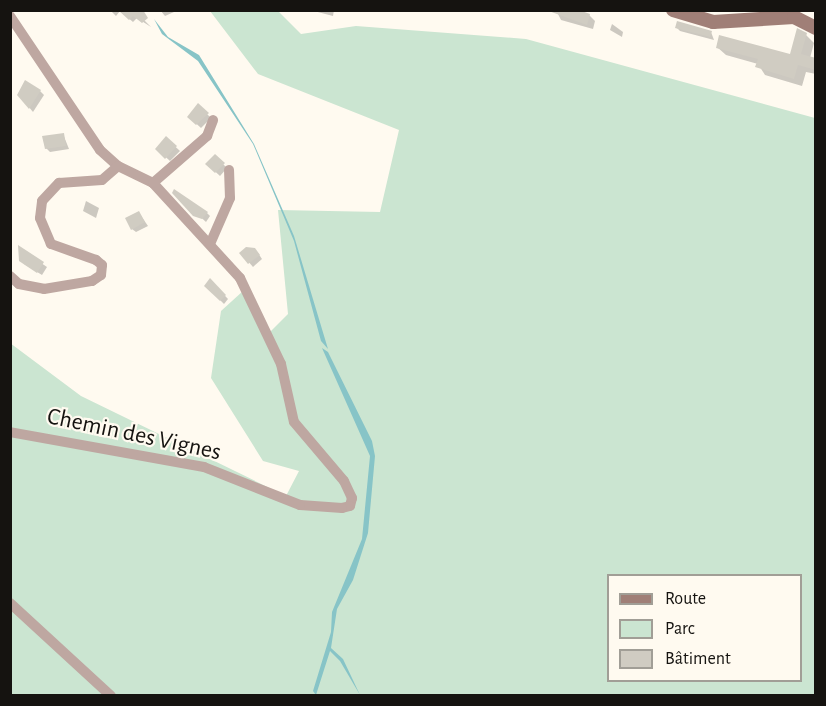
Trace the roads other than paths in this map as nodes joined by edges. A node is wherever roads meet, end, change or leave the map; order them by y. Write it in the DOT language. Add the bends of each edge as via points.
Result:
graph roads {
  1 [pos="673,10"];
  2 [pos="10,16"];
  3 [pos="816,28"];
  4 [pos="213,120"];
  5 [pos="118,166"];
  6 [pos="229,170"];
  7 [pos="153,183"];
  8 [pos="210,244"];
  9 [pos="10,276"];
  10 [pos="10,432"];
  11 [pos="10,603"];
  12 [pos="111,696"];
  1 -- 3 [label="street" via="713,22 794,17"];
  2 -- 5 [label="street, Chemin des Vignes" via="100,150"];
  4 -- 7 [label="street" via="207,136"];
  5 -- 7 [label="street, Chemin des Vignes"];
  5 -- 9 [label="street" via="102,180 59,183 42,201 40,218 51,244 96,260 102,265 101,275 92,281 45,289 19,284"];
  6 -- 8 [label="street" via="230,198"];
  7 -- 8 [label="street, Chemin des Vignes"];
  8 -- 10 [label="street, Chemin des Vignes" via="248,292 281,364 294,422 350,489 350,506 300,505 204,467"];
  11 -- 12 [label="street"];
}
